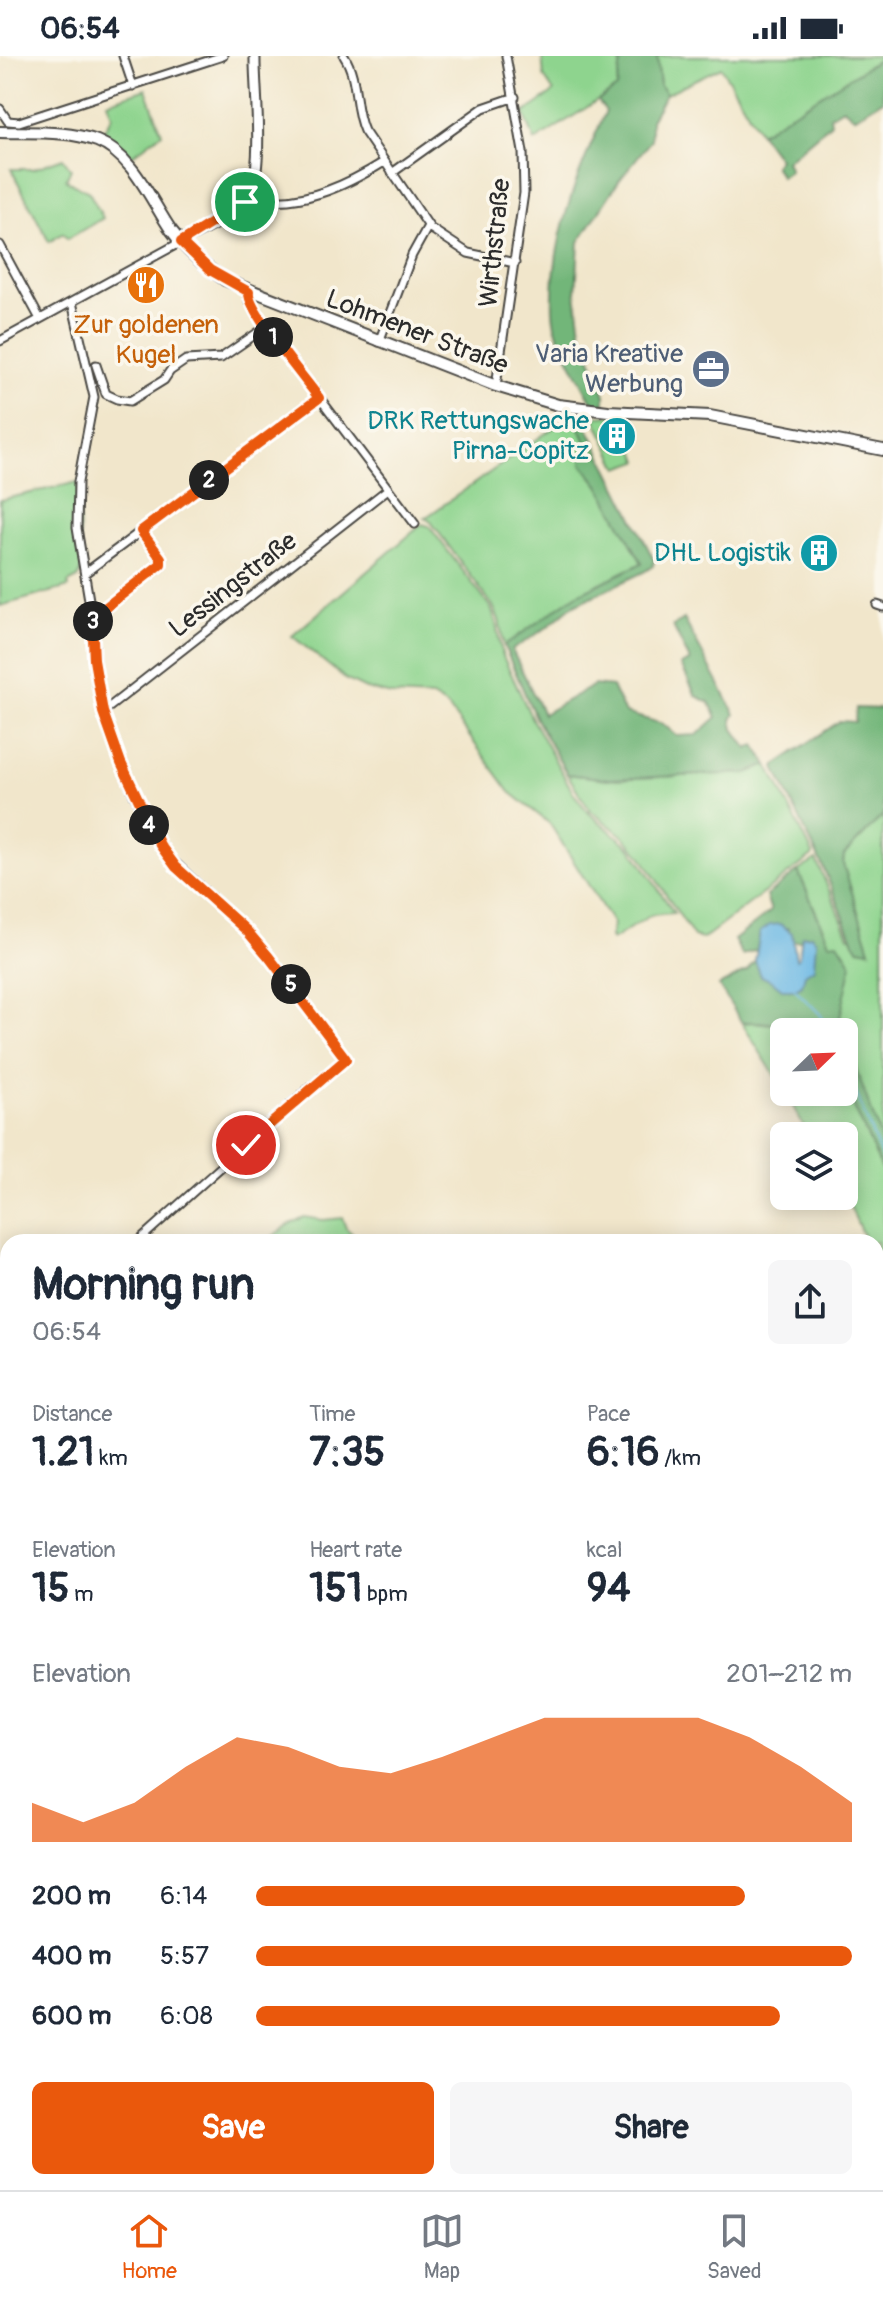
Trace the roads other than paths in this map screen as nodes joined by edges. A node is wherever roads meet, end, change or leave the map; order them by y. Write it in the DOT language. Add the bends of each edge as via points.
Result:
graph roads {
  1 [pos="123,56"];
  2 [pos="223,56"];
  3 [pos="255,56"];
  4 [pos="344,56"];
  5 [pos="506,56"];
  6 [pos="133,86"];
  7 [pos="515,97"];
  8 [pos="0,109"];
  9 [pos="0,132"];
  10 [pos="384,162"];
  11 [pos="392,173"];
  12 [pos="250,196"];
  13 [pos="428,226"];
  14 [pos="181,242"];
  15 [pos="0,245"];
  16 [pos="515,263"];
  17 [pos="249,292"];
  18 [pos="72,302"];
  19 [pos="40,319"];
  20 [pos="266,327"];
  21 [pos="0,341"];
  22 [pos="379,342"];
  23 [pos="96,365"];
  24 [pos="496,386"];
  25 [pos="319,398"];
  26 [pos="883,450"];
  27 [pos="388,489"];
  28 [pos="415,524"];
  29 [pos="141,531"];
  30 [pos="85,573"];
  31 [pos="92,618"];
  32 [pos="103,712"];
  33 [pos="146,1234"];
  1 -- 6 [label="street"];
  2 -- 6 [label="street"];
  3 -- 12 [label="street" via="258,170"];
  4 -- 10 [label="street" via="353,74 361,125"];
  5 -- 7 [label="street, Wirthstraße"];
  6 -- 8 [label="street" via="13,123"];
  7 -- 11 [label="street" via="483,108"];
  7 -- 16 [label="street, Wirthstraße" via="524,193"];
  9 -- 14 [label="main road, Lohmener Straße" via="74,135 101,143 135,174"];
  10 -- 11 [label="street"];
  10 -- 12 [label="street" via="318,193"];
  11 -- 13 [label="street"];
  12 -- 14 [label="street"];
  13 -- 16 [label="street" via="468,253"];
  13 -- 22 [label="street"];
  14 -- 17 [label="main road, Lohmener Straße" via="210,270"];
  14 -- 18 [label="street"];
  15 -- 19 [label="street"];
  16 -- 24 [label="street, Wirthstraße"];
  17 -- 20 [label="street"];
  17 -- 22 [label="main road, Lohmener Straße"];
  18 -- 19 [label="street"];
  18 -- 30 [label="street" via="94,397 76,505"];
  19 -- 21 [label="street"];
  20 -- 23 [label="street" via="221,358 186,360 130,401 106,394"];
  20 -- 25 [label="street"];
  22 -- 24 [label="main road, Lohmener Straße"];
  24 -- 26 [label="main road, Lohmener Straße" via="558,405 710,416"];
  25 -- 27 [label="street"];
  25 -- 29 [label="street"];
  27 -- 28 [label="street"];
  27 -- 32 [label="street, Lessingstraße"];
  29 -- 30 [label="street"];
  29 -- 31 [label="street" via="161,564"];
  30 -- 31 [label="street"];
  31 -- 32 [label="street"];
  32 -- 33 [label="street" via="125,774 160,845 176,867 247,931 346,1059"];
}
